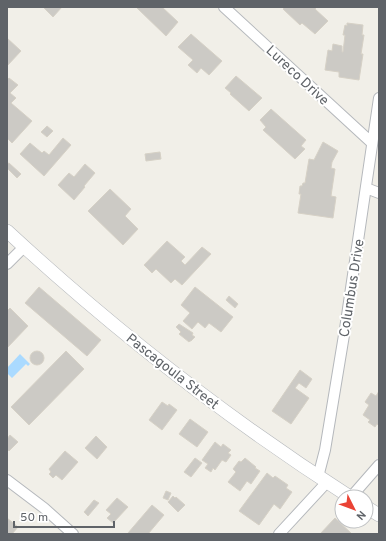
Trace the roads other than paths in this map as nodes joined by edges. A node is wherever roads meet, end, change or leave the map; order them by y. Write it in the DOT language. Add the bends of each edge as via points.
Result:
graph roads {
  1 [pos="224,7"];
  2 [pos="379,98"];
  3 [pos="372,143"];
  4 [pos="366,188"];
  5 [pos="379,193"];
  6 [pos="7,231"];
  7 [pos="24,247"];
  8 [pos="7,264"];
  9 [pos="379,465"];
  10 [pos="7,480"];
  11 [pos="322,480"];
  12 [pos="337,489"];
  13 [pos="357,489"];
  14 [pos="73,534"];
  15 [pos="279,534"];
  1 -- 3 [label="street, Lureco Drive"];
  2 -- 3 [label="street, Columbus Drive"];
  3 -- 4 [label="street, Columbus Drive"];
  4 -- 5 [label="street"];
  4 -- 11 [label="street, Columbus Drive"];
  6 -- 7 [label="street, Pascagoula Street"];
  7 -- 8 [label="street"];
  7 -- 11 [label="street, Pascagoula Street" via="172,372"];
  9 -- 13 [label="street"];
  10 -- 14 [label="street"];
  11 -- 12 [label="street, Pascagoula Street"];
  11 -- 15 [label="street"];
}
